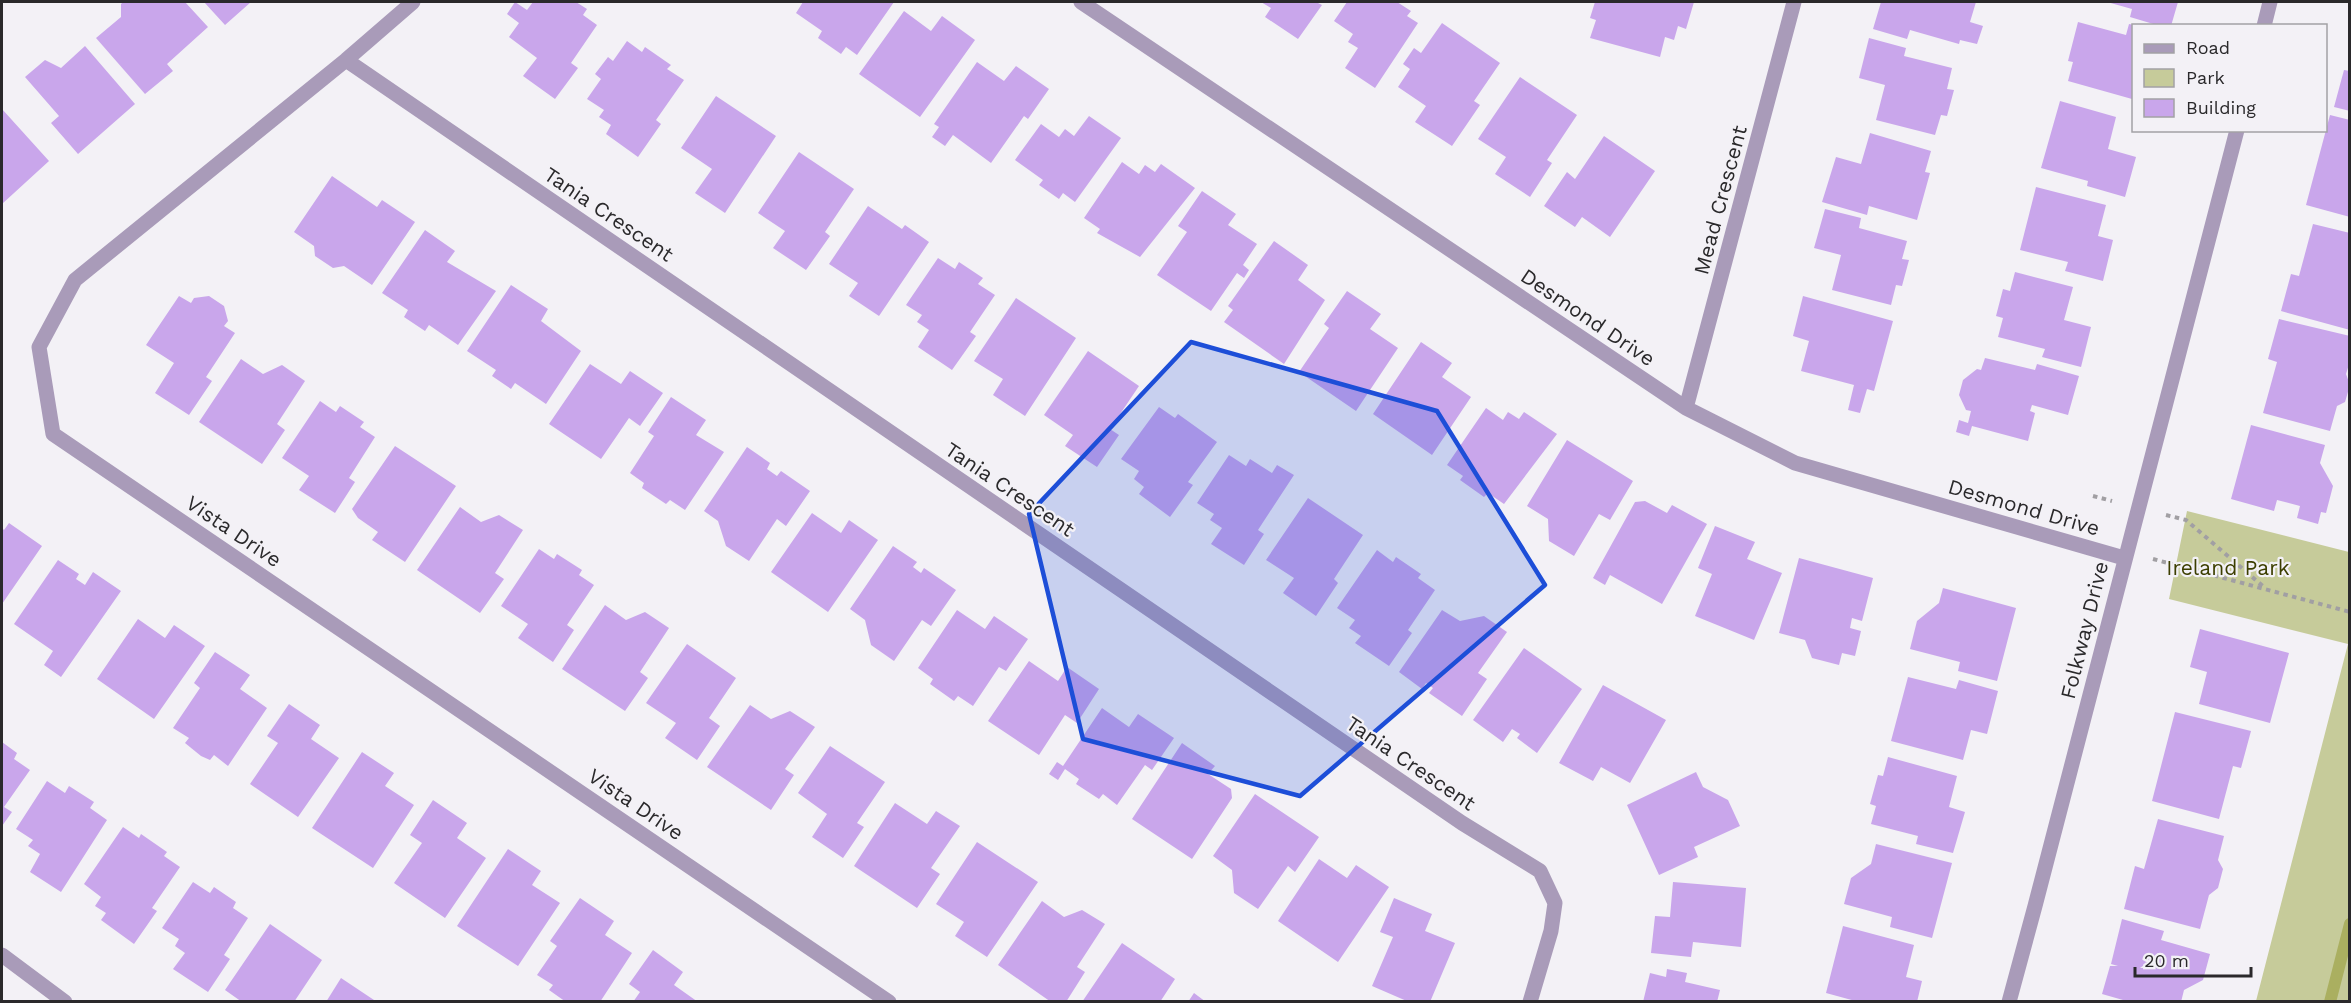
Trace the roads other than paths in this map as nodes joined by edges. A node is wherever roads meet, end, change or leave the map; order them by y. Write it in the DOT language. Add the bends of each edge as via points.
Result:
graph roads {
  1 [pos="413,2"];
  2 [pos="1082,2"];
  3 [pos="1794,2"];
  4 [pos="2270,2"];
  5 [pos="2264,24"];
  6 [pos="346,60"];
  7 [pos="2235,132"];
  8 [pos="1686,408"];
  9 [pos="2125,555"];
  10 [pos="2,955"];
  11 [pos="65,1002"];
  12 [pos="889,1002"];
  13 [pos="1530,1002"];
  14 [pos="2008,1002"];
  1 -- 6 [label="street, Vista Drive"];
  2 -- 8 [label="street, Desmond Drive"];
  3 -- 8 [label="street, Mead Crescent"];
  4 -- 5 [label="street"];
  6 -- 12 [label="street, Vista Drive" via="75,280 39,347 53,434"];
  6 -- 13 [label="street, Tania Crescent" via="1462,823 1540,871 1555,903"];
  7 -- 9 [label="street, Folkway Drive"];
  8 -- 9 [label="street, Desmond Drive" via="1795,463"];
  9 -- 14 [label="street, Folkway Drive"];
  10 -- 11 [label="street"];
}
